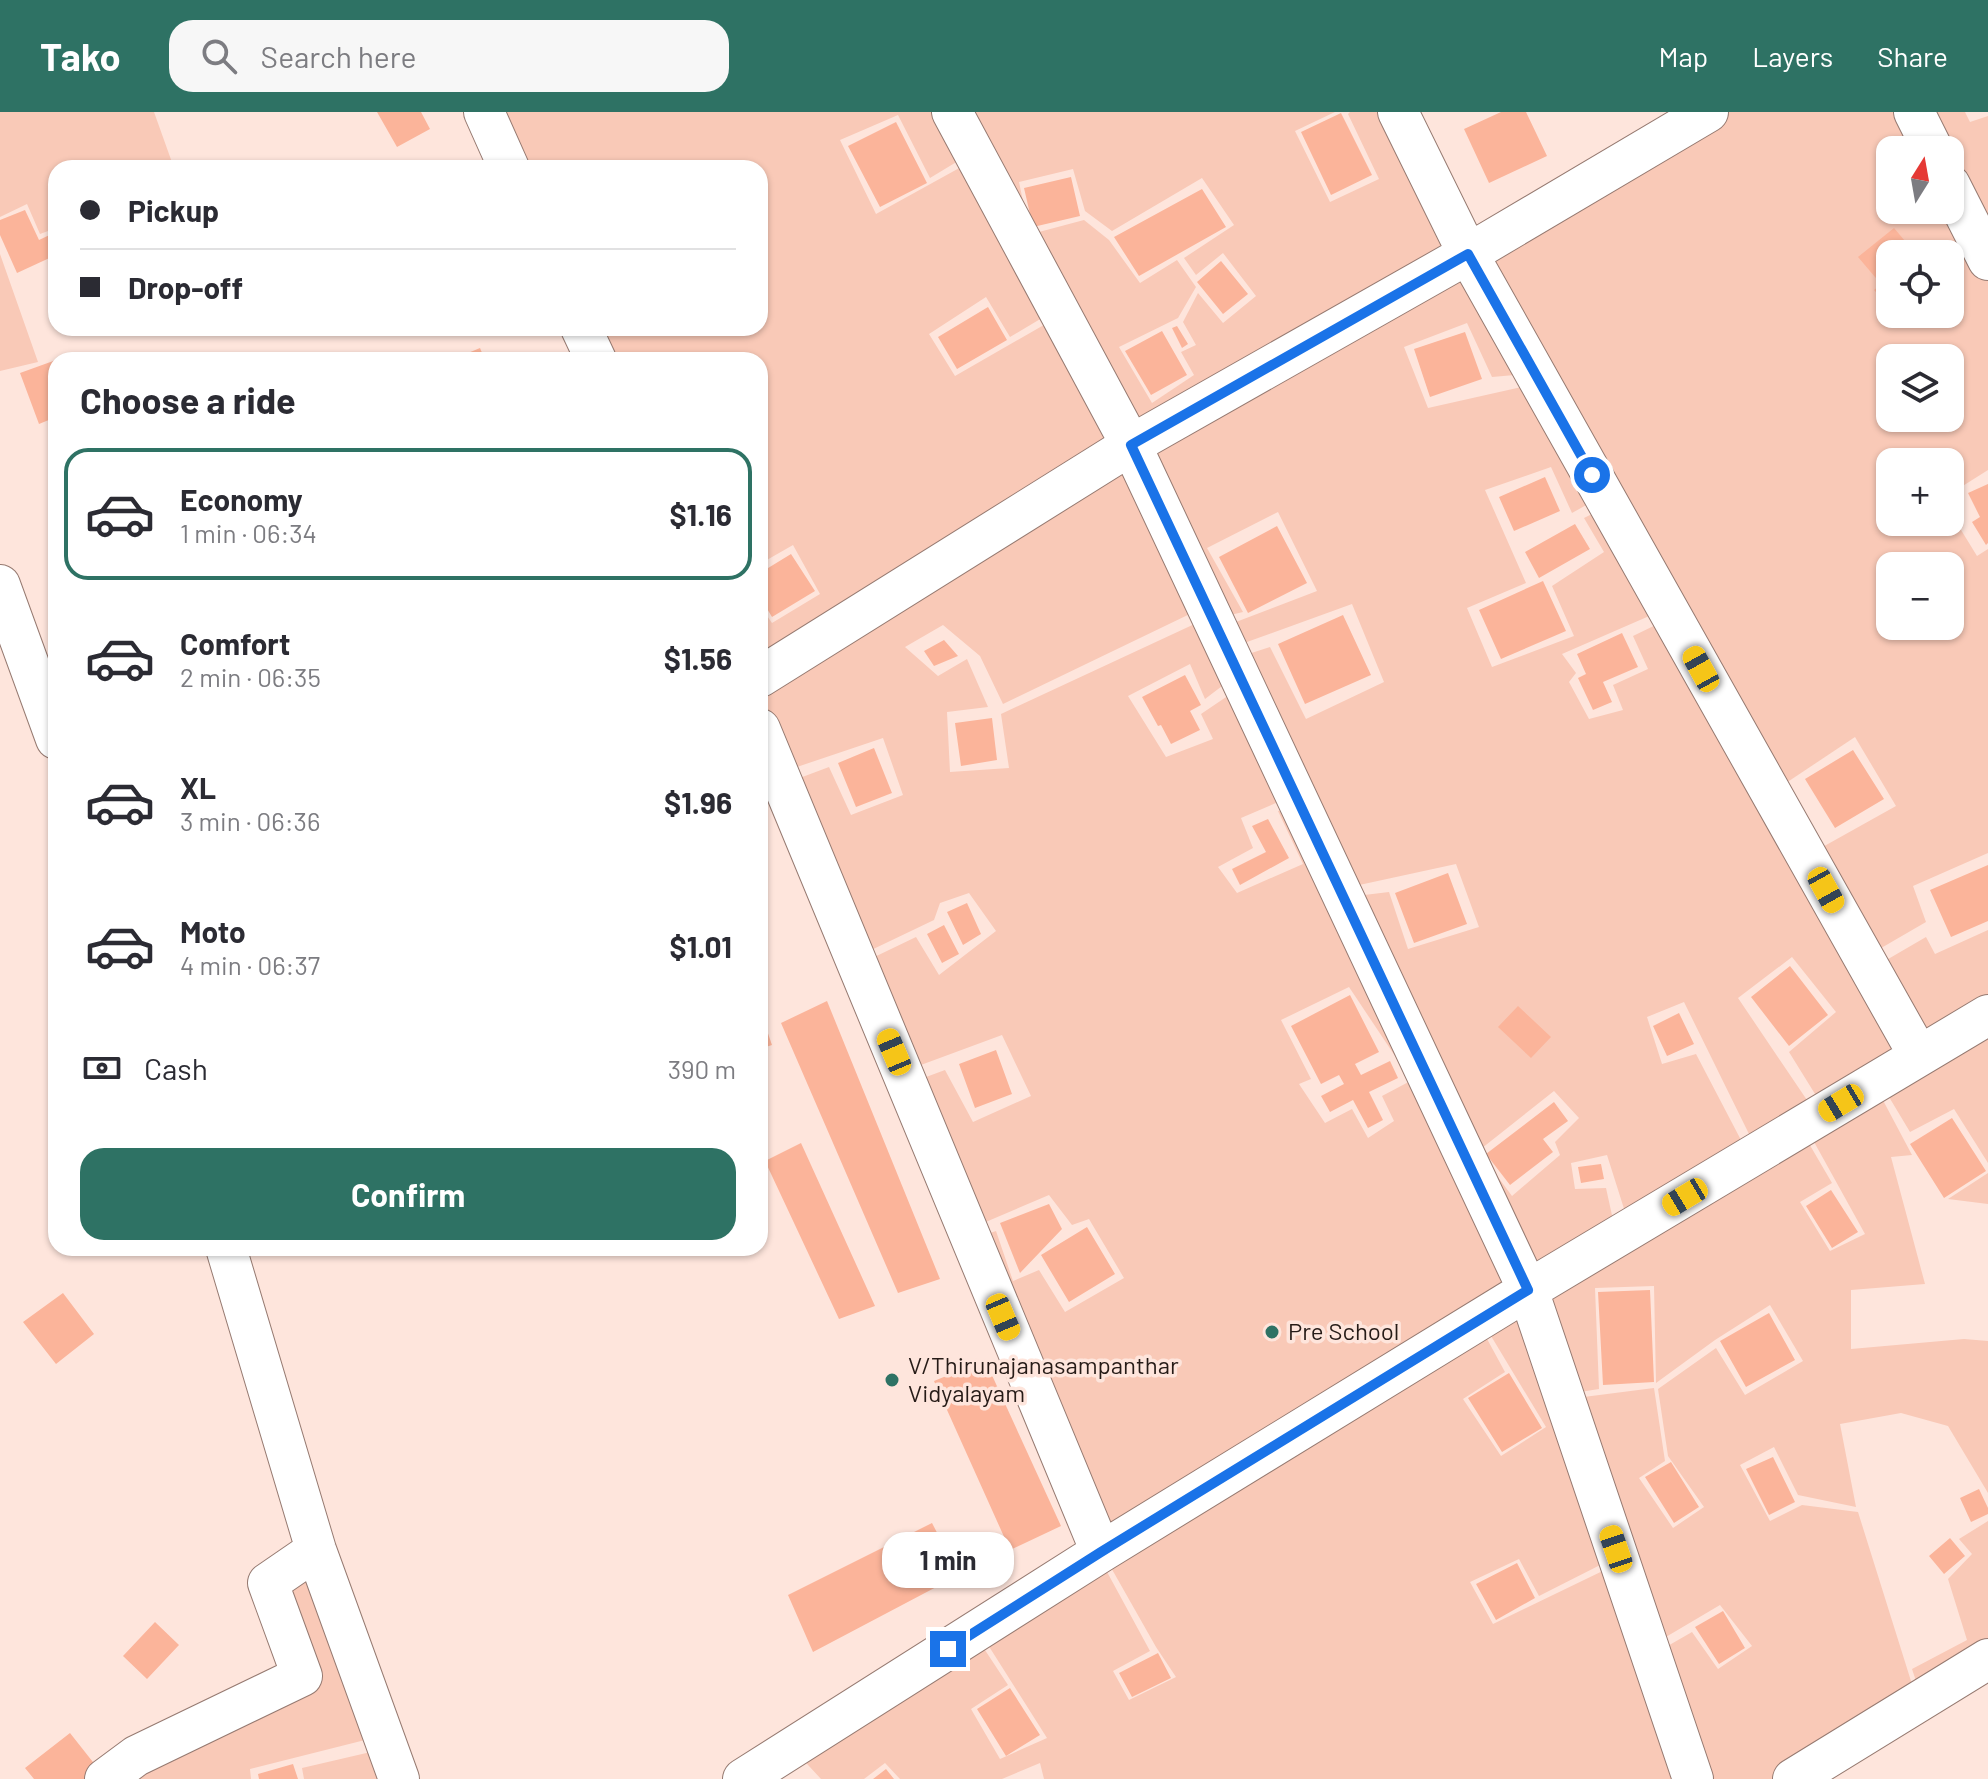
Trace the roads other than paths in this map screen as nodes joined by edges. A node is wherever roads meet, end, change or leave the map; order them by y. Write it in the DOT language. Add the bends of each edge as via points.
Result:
graph roads {
  1 [pos="484,112"];
  2 [pos="952,112"];
  3 [pos="1398,112"];
  4 [pos="1708,112"];
  5 [pos="1914,112"];
  6 [pos="1926,136"];
  7 [pos="505,160"];
  8 [pos="1964,213"];
  9 [pos="1468,254"];
  10 [pos="1988,260"];
  11 [pos="1131,445"];
  12 [pos="0,585"];
  13 [pos="768,672"];
  14 [pos="48,717"];
  15 [pos="768,748"];
  16 [pos="1988,1015"];
  17 [pos="1919,1056"];
  18 [pos="228,1256"];
  19 [pos="1528,1290"];
  20 [pos="316,1550"];
  21 [pos="1101,1552"];
  22 [pos="1988,1659"];
  23 [pos="105,1779"];
  24 [pos="399,1779"];
  25 [pos="743,1779"];
  26 [pos="1693,1779"];
  27 [pos="1793,1779"];
  1 -- 7 [label="street"];
  2 -- 11 [label="street"];
  3 -- 9 [label="street"];
  4 -- 9 [label="street"];
  5 -- 6 [label="street"];
  8 -- 10 [label="street"];
  9 -- 11 [label="street"];
  9 -- 17 [label="street"];
  11 -- 13 [label="street"];
  11 -- 19 [label="street"];
  12 -- 14 [label="street"];
  15 -- 21 [label="street"];
  16 -- 17 [label="street"];
  17 -- 19 [label="street"];
  18 -- 20 [label="street"];
  19 -- 21 [label="street"];
  19 -- 26 [label="street"];
  20 -- 23 [label="street" via="268,1583 302,1676 136,1756"];
  20 -- 24 [label="street"];
  21 -- 25 [label="street"];
  22 -- 27 [label="street"];
}
